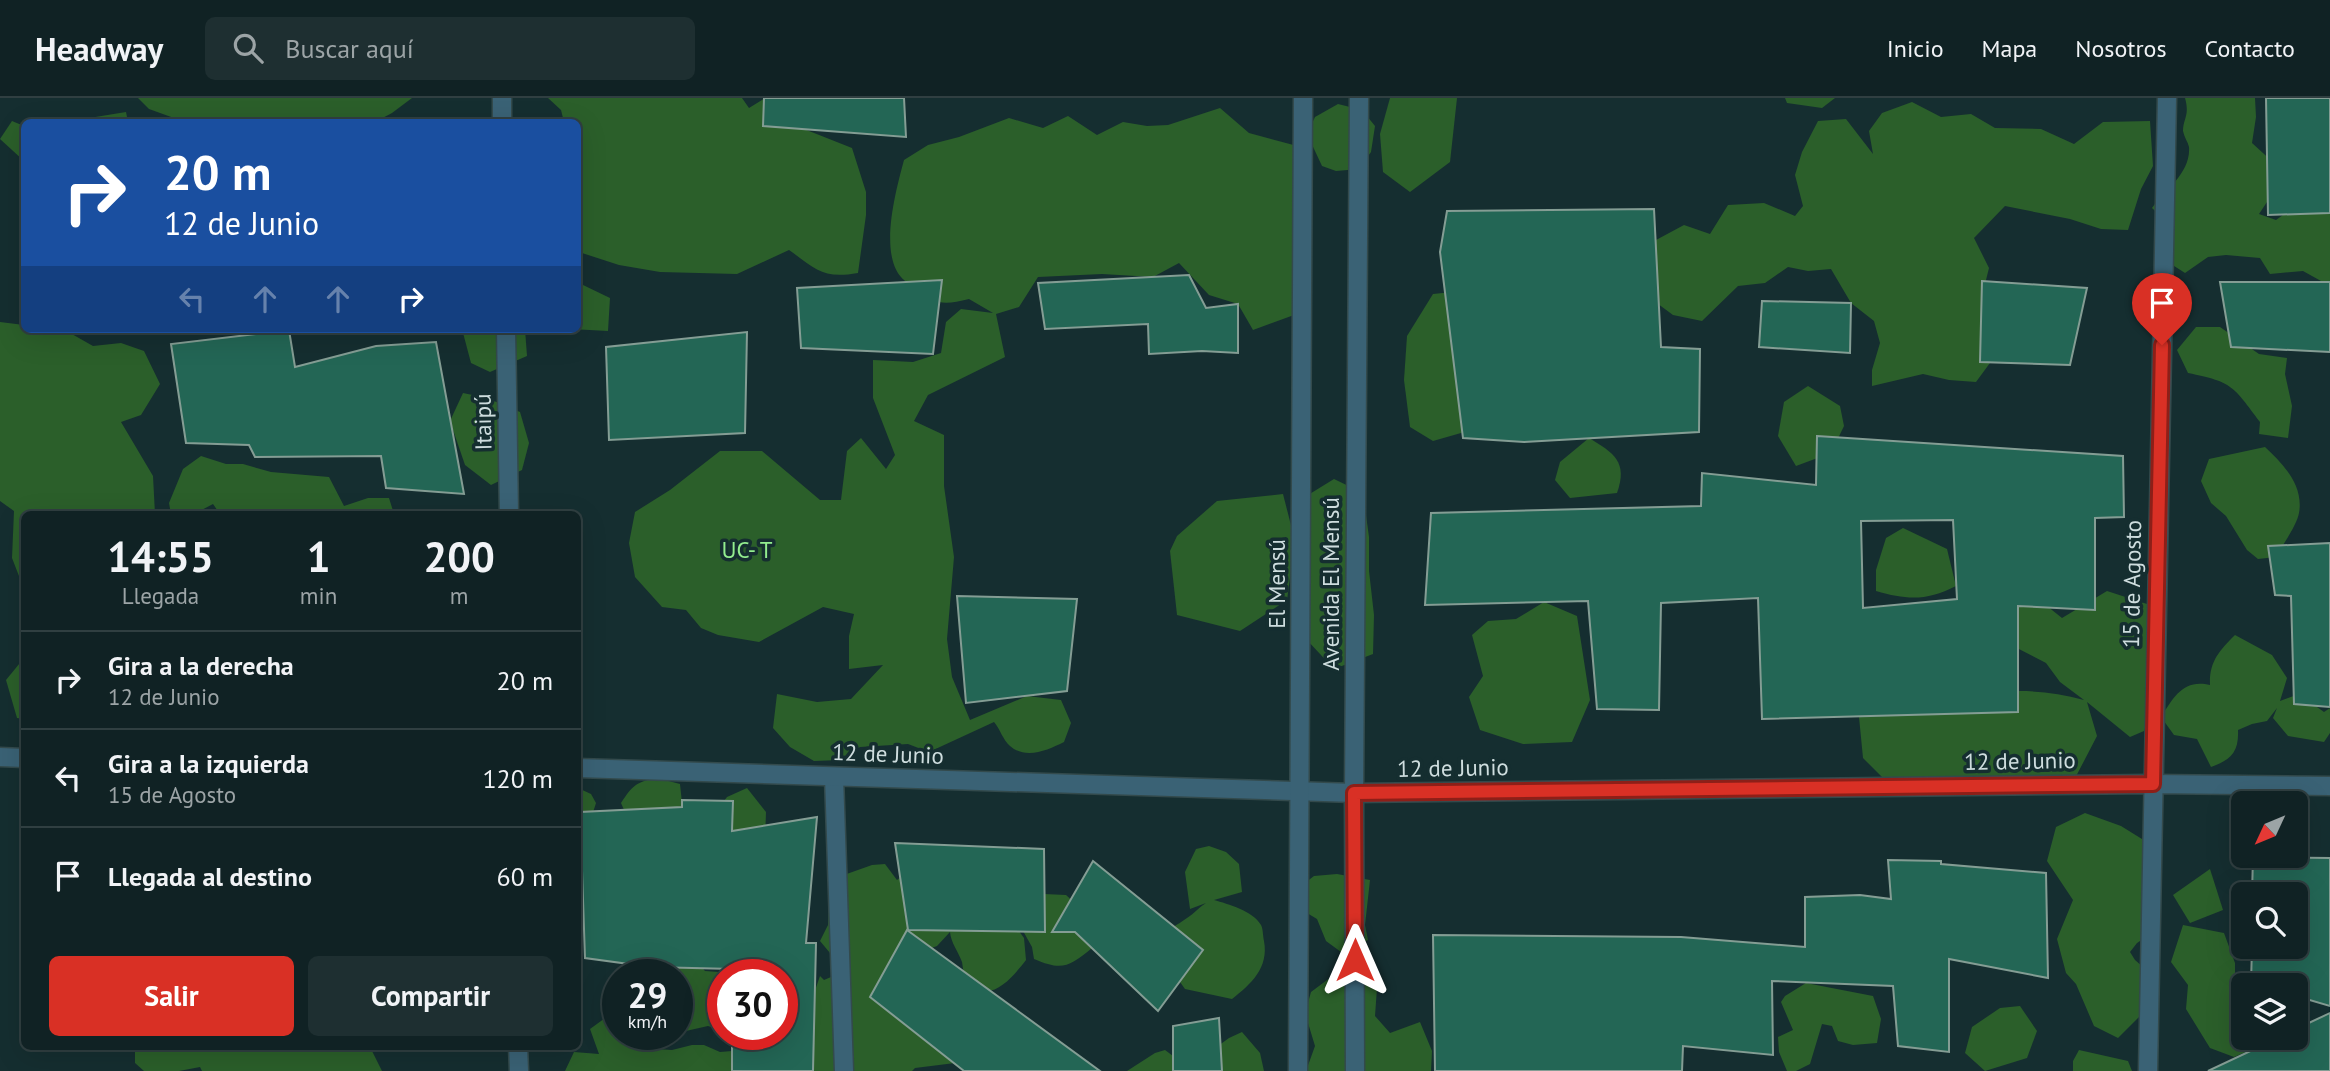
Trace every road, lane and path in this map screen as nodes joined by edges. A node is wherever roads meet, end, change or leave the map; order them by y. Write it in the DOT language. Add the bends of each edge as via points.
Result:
graph roads {
  1 [pos="502,98"];
  2 [pos="1303,98"];
  3 [pos="1359,98"];
  4 [pos="2166,98"];
  5 [pos="502,119"];
  6 [pos="506,333"];
  7 [pos="509,511"];
  8 [pos="0,757"];
  9 [pos="21,758"];
  10 [pos="581,768"];
  11 [pos="834,777"];
  12 [pos="2153,784"];
  13 [pos="2330,786"];
  14 [pos="1301,791"];
  15 [pos="1354,793"];
  16 [pos="518,1050"];
  17 [pos="519,1071"];
  18 [pos="844,1071"];
  19 [pos="1297,1071"];
  20 [pos="1355,1071"];
  21 [pos="2148,1071"];
  1 -- 5 [label="street"];
  2 -- 14 [label="street, El Mensú"];
  3 -- 15 [label="street, Avenida El Mensú"];
  4 -- 12 [label="street, 15 de Agosto"];
  6 -- 7 [label="street, Itaipú"];
  8 -- 9 [label="street"];
  10 -- 11 [label="street, 12 de Junio"];
  11 -- 14 [label="street, 12 de Junio"];
  11 -- 18 [label="street"];
  12 -- 13 [label="street, 12 de Junio"];
  12 -- 15 [label="street, 12 de Junio"];
  12 -- 21 [label="street, 15 de Agosto"];
  14 -- 15 [label="street, 12 de Junio"];
  14 -- 19 [label="street, El Mensú"];
  15 -- 20 [label="street, Avenida El Mensú"];
  16 -- 17 [label="street"];
}
